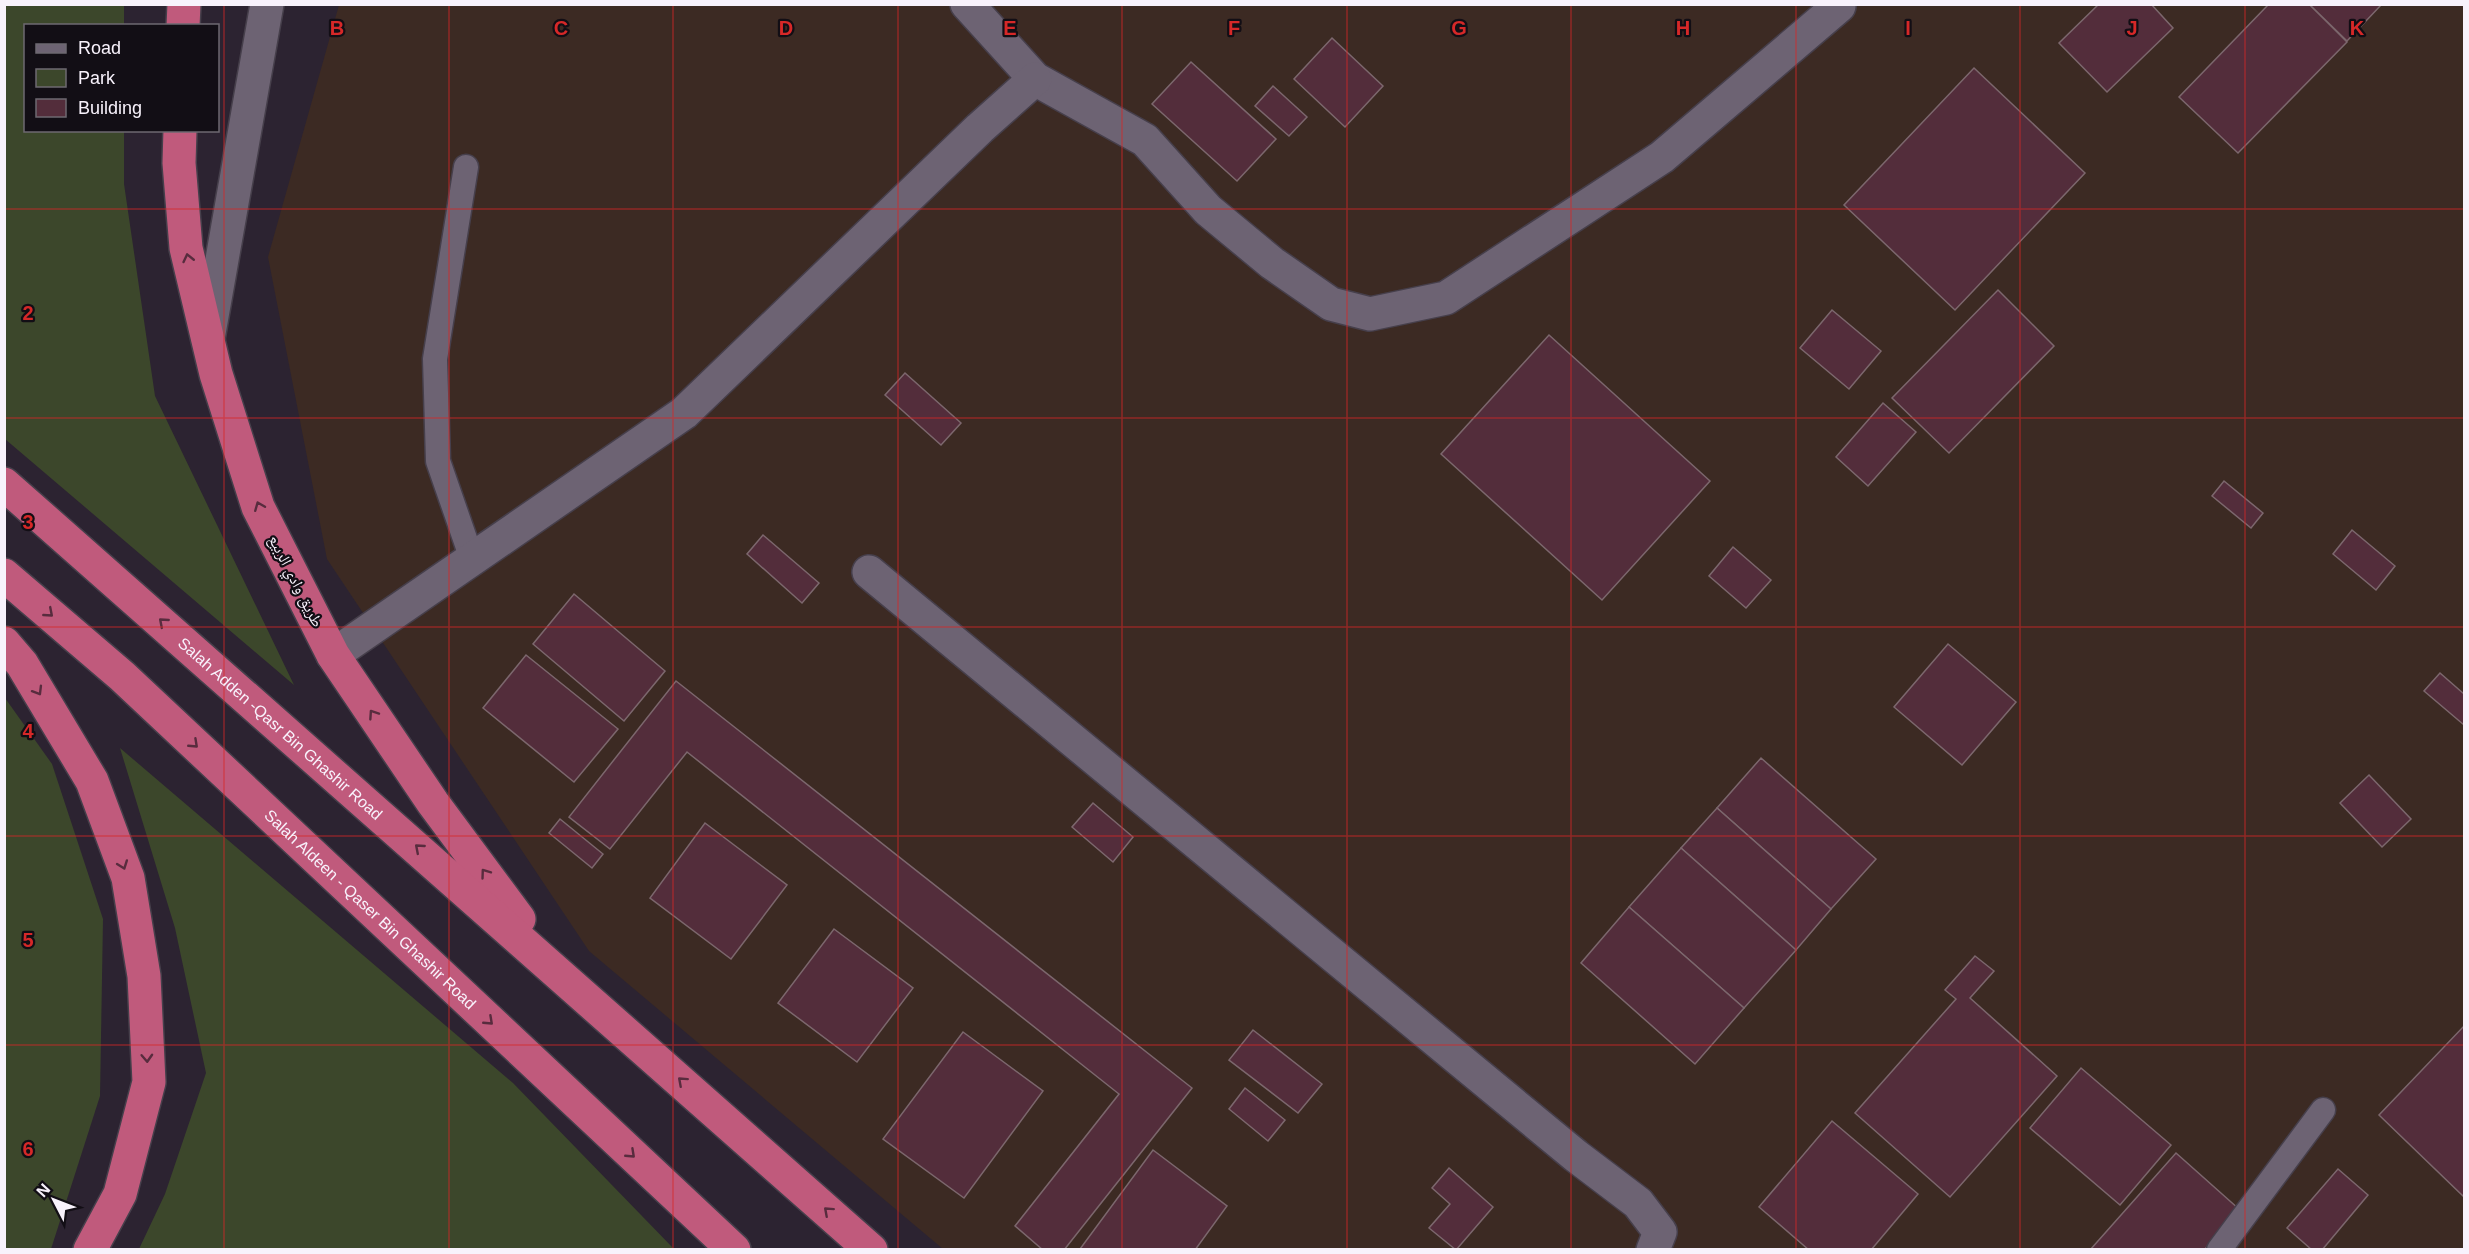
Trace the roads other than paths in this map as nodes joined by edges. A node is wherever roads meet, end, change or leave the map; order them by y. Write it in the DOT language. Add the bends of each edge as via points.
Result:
graph roads {
  1 [pos="184,4"];
  2 [pos="267,4"];
  3 [pos="967,4"];
  4 [pos="1839,6"];
  5 [pos="183,24"];
  6 [pos="1035,79"];
  7 [pos="180,132"];
  8 [pos="466,167"];
  9 [pos="208,339"];
  10 [pos="4,484"];
  11 [pos="472,560"];
  12 [pos="869,572"];
  13 [pos="4,575"];
  14 [pos="4,643"];
  15 [pos="333,655"];
  16 [pos="557,971"];
  17 [pos="2323,1110"];
  18 [pos="90,1250"];
  19 [pos="734,1250"];
  20 [pos="871,1250"];
  21 [pos="1653,1250"];
  22 [pos="2219,1250"];
  1 -- 5 [label="highway"];
  2 -- 9 [label="street"];
  3 -- 6 [label="street"];
  4 -- 6 [label="street" via="1662,157 1446,298 1370,314 1331,304 1272,263 1208,210 1145,140"];
  6 -- 11 [label="street" via="684,413"];
  9 -- 7 [label="highway, طريق وادي الربيع, one-way" via="186,248"];
  8 -- 11 [label="lane" via="435,359 438,460"];
  15 -- 9 [label="highway, طريق وادي الربيع, one-way" via="258,507"];
  16 -- 10 [label="highway, Salah Adden -Qasr Bin Ghashir Road, one-way"];
  11 -- 15 [label="street"];
  12 -- 21 [label="street" via="1638,1203 1660,1232"];
  13 -- 19 [label="highway, Salah Aldeen - Qaser Bin Ghashir Road, one-way" via="122,676"];
  14 -- 18 [label="highway, one-way" via="22,664 92,781 128,878 144,976 148,1082 120,1194"];
  16 -- 15 [label="highway, طريق وادي الربيع, one-way" via="433,803"];
  20 -- 16 [label="highway, one-way"];
  17 -- 22 [label="lane"];
}
